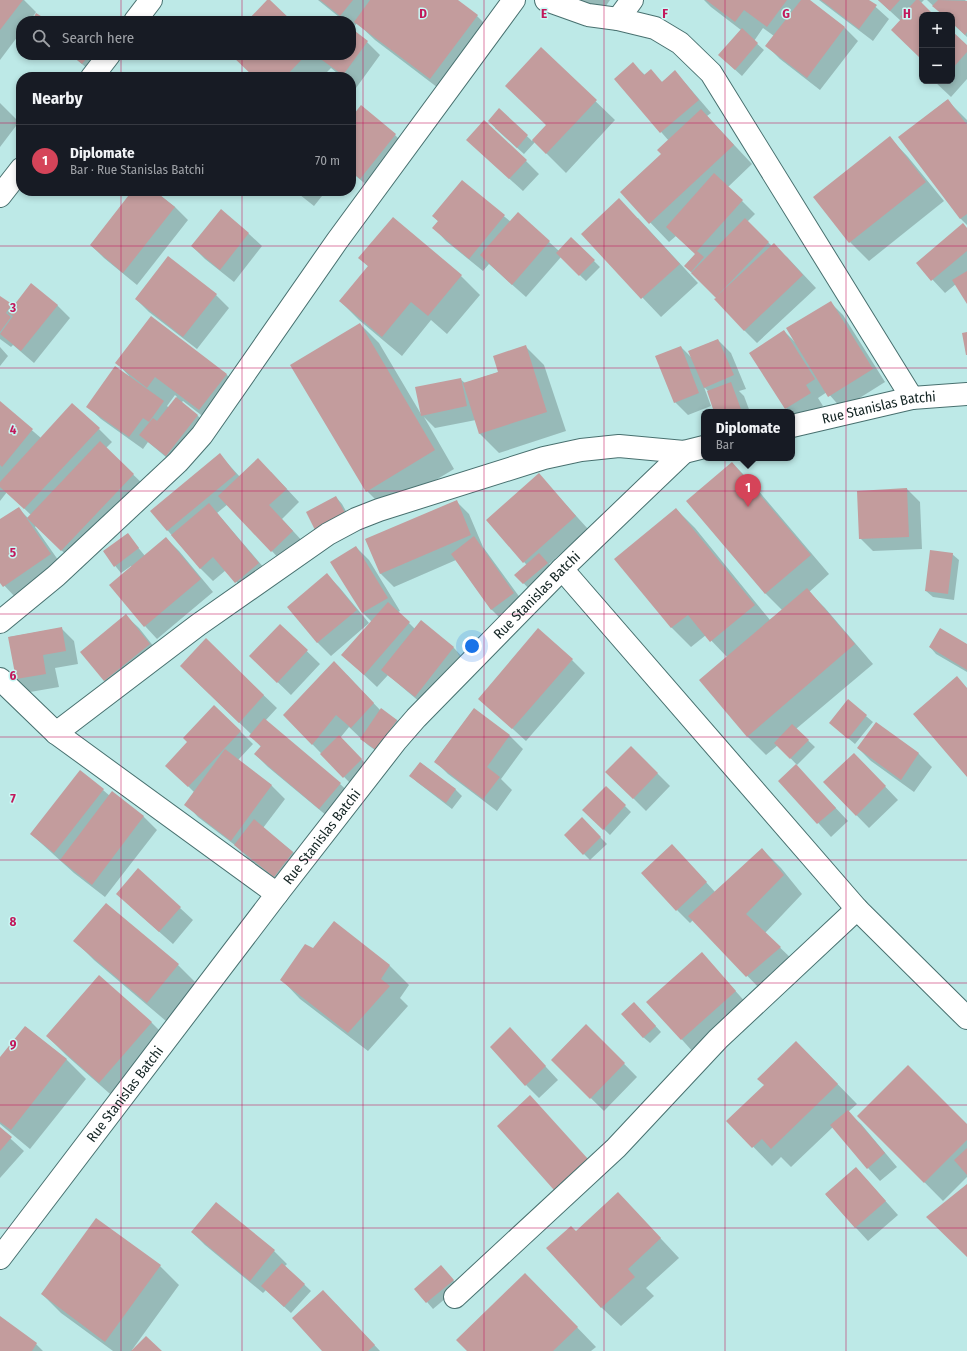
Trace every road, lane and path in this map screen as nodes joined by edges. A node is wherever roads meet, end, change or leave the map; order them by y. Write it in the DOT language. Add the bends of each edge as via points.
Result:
graph roads {
  1 [pos="152,0"];
  2 [pos="514,0"];
  3 [pos="546,0"];
  4 [pos="632,0"];
  5 [pos="139,16"];
  6 [pos="618,18"];
  7 [pos="105,60"];
  8 [pos="96,72"];
  9 [pos="16,175"];
  10 [pos="0,196"];
  11 [pos="967,394"];
  12 [pos="912,398"];
  13 [pos="795,425"];
  14 [pos="694,450"];
  15 [pos="562,569"];
  16 [pos="0,622"];
  17 [pos="0,679"];
  18 [pos="56,733"];
  19 [pos="277,894"];
  20 [pos="858,909"];
  21 [pos="967,1018"];
  22 [pos="0,1258"];
  23 [pos="455,1297"];
  1 -- 5 [label="street"];
  2 -- 16 [label="street" via="337,241 202,435 178,462 91,544"];
  3 -- 6 [label="street" via="588,15"];
  4 -- 6 [label="street"];
  6 -- 12 [label="street" via="655,28 680,43 711,73"];
  7 -- 8 [label="street"];
  9 -- 10 [label="street"];
  11 -- 12 [label="street, Rue Stanislas Batchi"];
  12 -- 13 [label="street, Rue Stanislas Batchi"];
  14 -- 15 [label="street, Rue Stanislas Batchi"];
  14 -- 18 [label="street, Rue Stanislas Batchi" via="619,446 581,450 536,460 356,519 328,534 198,625"];
  15 -- 19 [label="street, Rue Stanislas Batchi" via="416,718"];
  15 -- 20 [label="street"];
  17 -- 18 [label="street"];
  18 -- 19 [label="street"];
  19 -- 22 [label="street, Rue Stanislas Batchi"];
  20 -- 21 [label="street"];
  20 -- 23 [label="street" via="718,1039 616,1148"];
}
